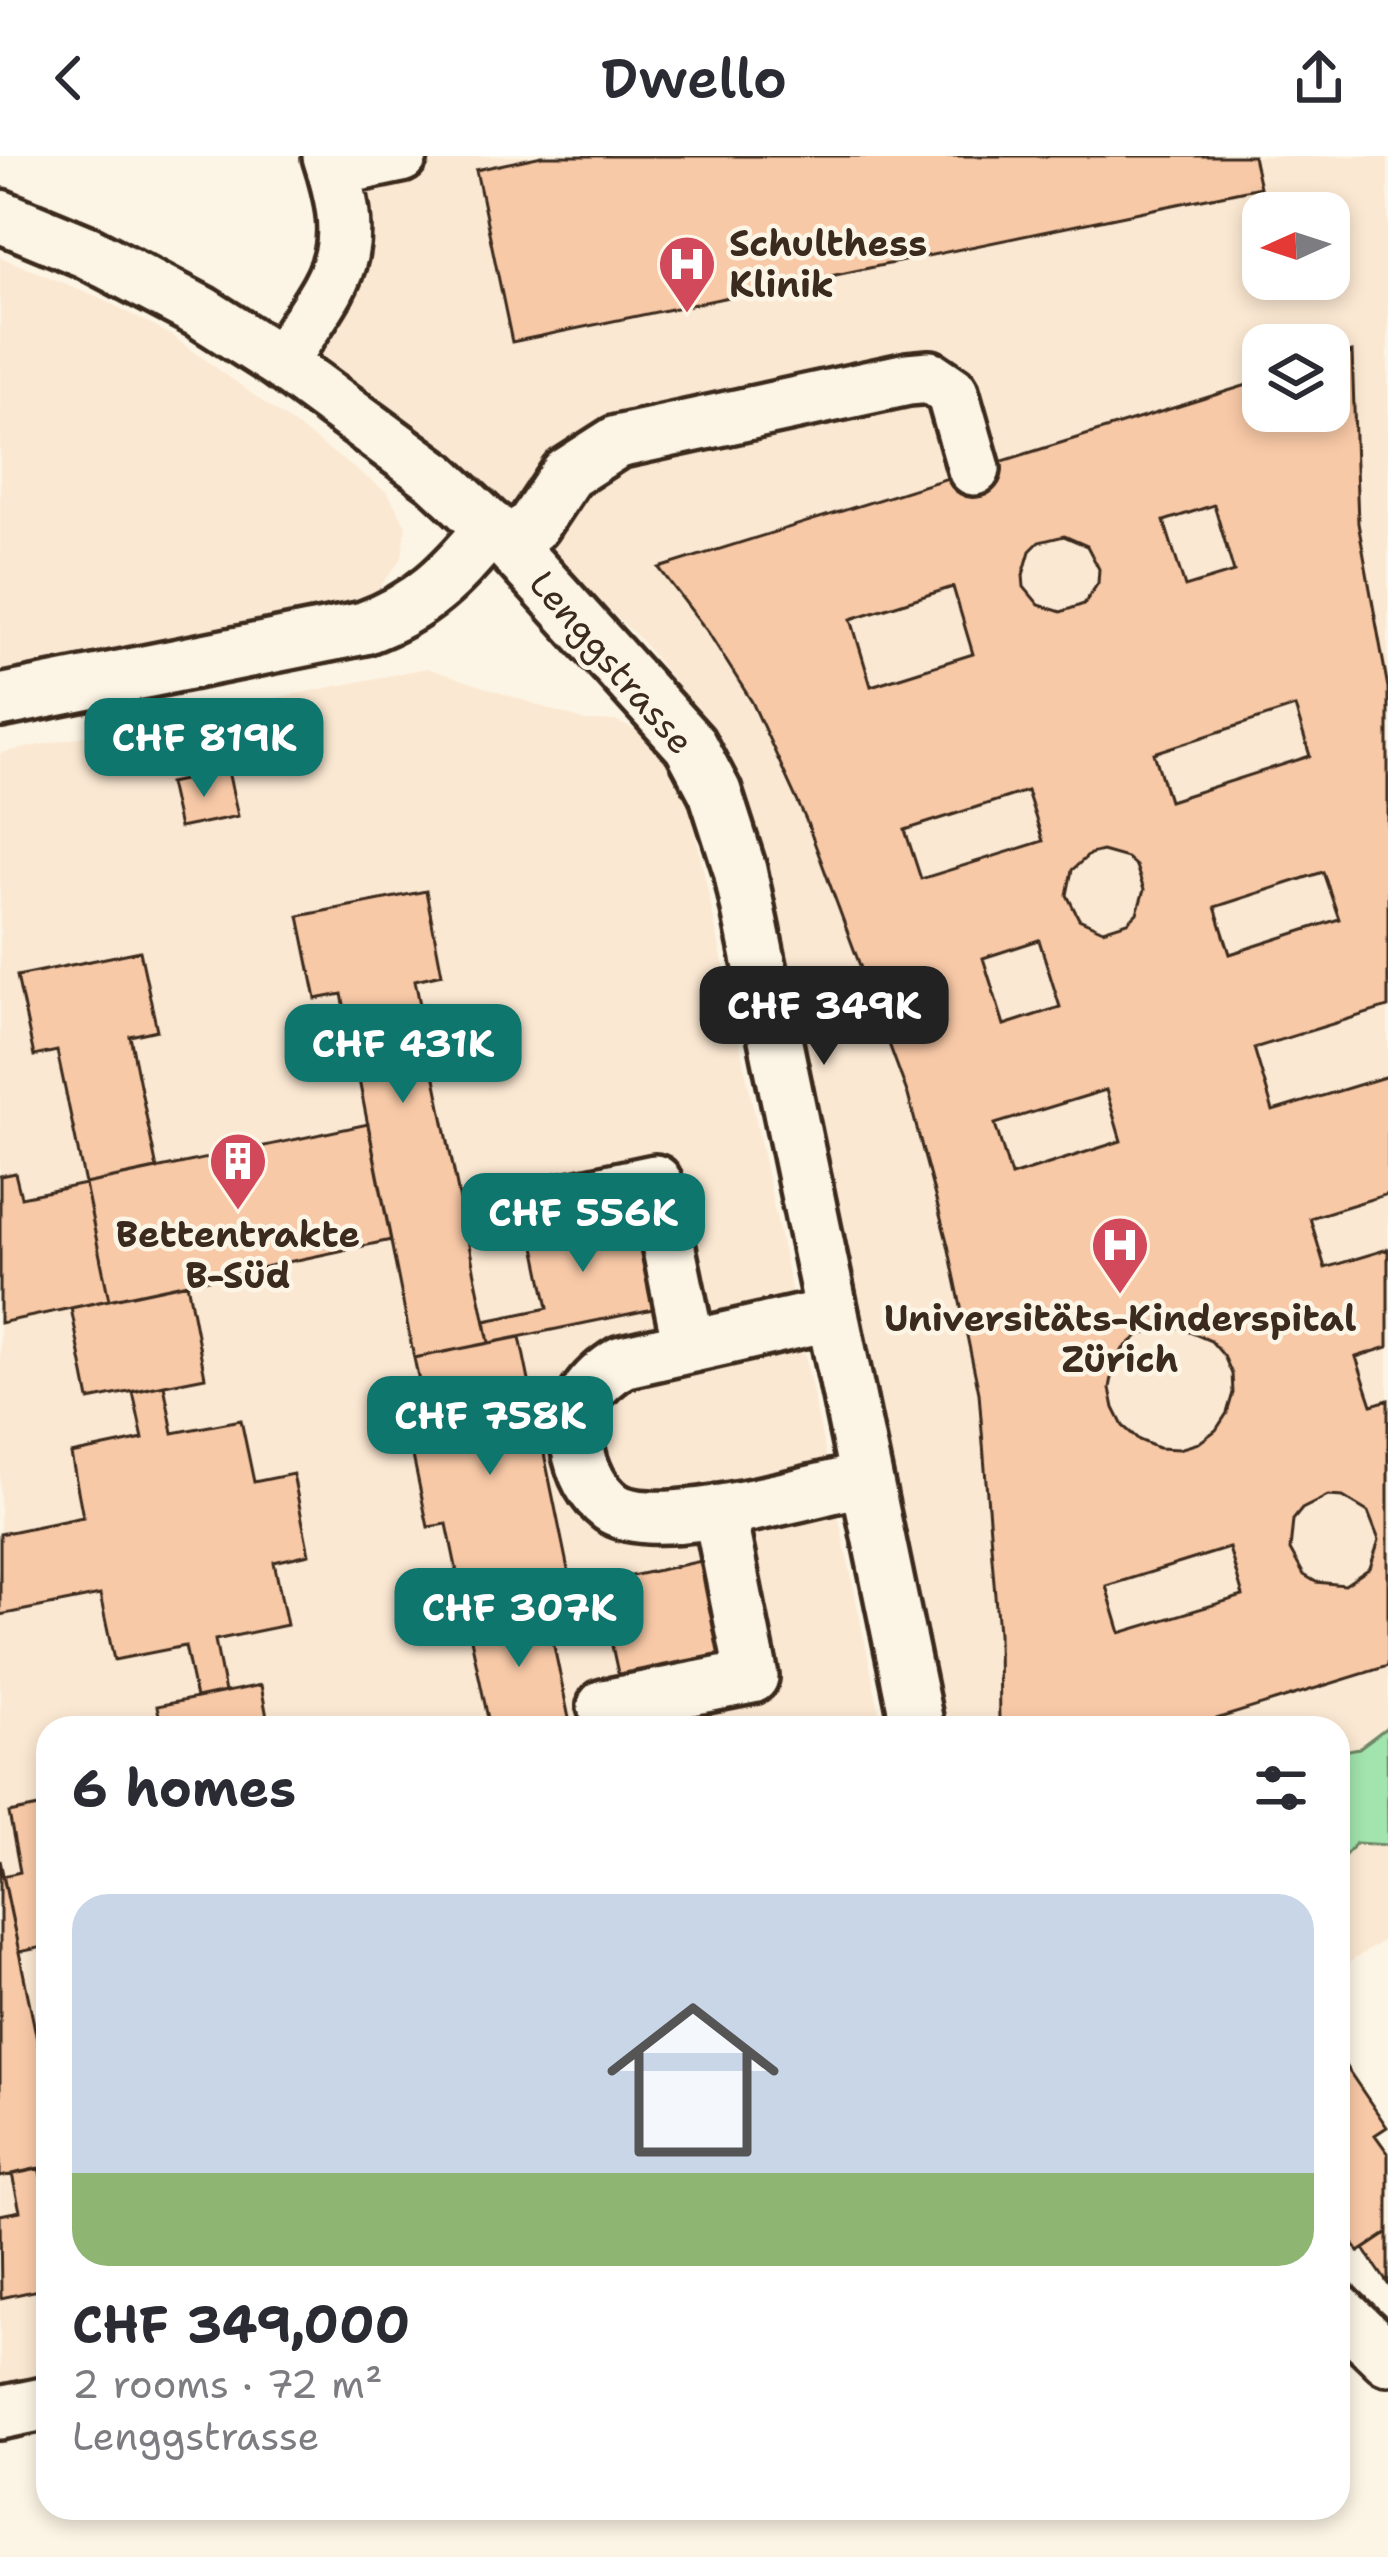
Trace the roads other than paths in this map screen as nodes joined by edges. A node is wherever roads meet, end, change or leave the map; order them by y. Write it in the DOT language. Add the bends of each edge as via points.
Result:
graph roads {
  1 [pos="400,156"];
  2 [pos="332,163"];
  3 [pos="0,216"];
  4 [pos="281,364"];
  5 [pos="974,469"];
  6 [pos="500,536"];
  7 [pos="0,701"];
  8 [pos="503,1214"];
  9 [pos="829,1315"];
  10 [pos="689,1346"];
  11 [pos="864,1480"];
  12 [pos="719,1511"];
  13 [pos="604,1706"];
  14 [pos="915,1716"];
  15 [pos="1350,2322"];
  16 [pos="1388,2358"];
  17 [pos="36,2406"];
  18 [pos="0,2413"];
  1 -- 2 [label="street"];
  2 -- 4 [label="street" via="344,258"];
  3 -- 4 [label="street, Lenggstrasse" via="145,281"];
  4 -- 6 [label="street, Lenggstrasse" via="437,478"];
  5 -- 6 [label="street" via="952,392 930,376 908,379 617,442 567,474 533,525"];
  6 -- 7 [label="street" via="402,615 364,628"];
  6 -- 9 [label="street, Lenggstrasse" via="649,695 715,792 740,870"];
  8 -- 10 [label="street" via="655,1181"];
  9 -- 10 [label="street"];
  9 -- 11 [label="street, Lenggstrasse"];
  10 -- 12 [label="street" via="622,1362 593,1380 577,1413 580,1459 588,1484 614,1509 653,1519"];
  11 -- 12 [label="street"];
  11 -- 14 [label="street, Lenggstrasse"];
  12 -- 13 [label="street" via="752,1677"];
  15 -- 16 [label="street"];
  17 -- 18 [label="street"];
}
